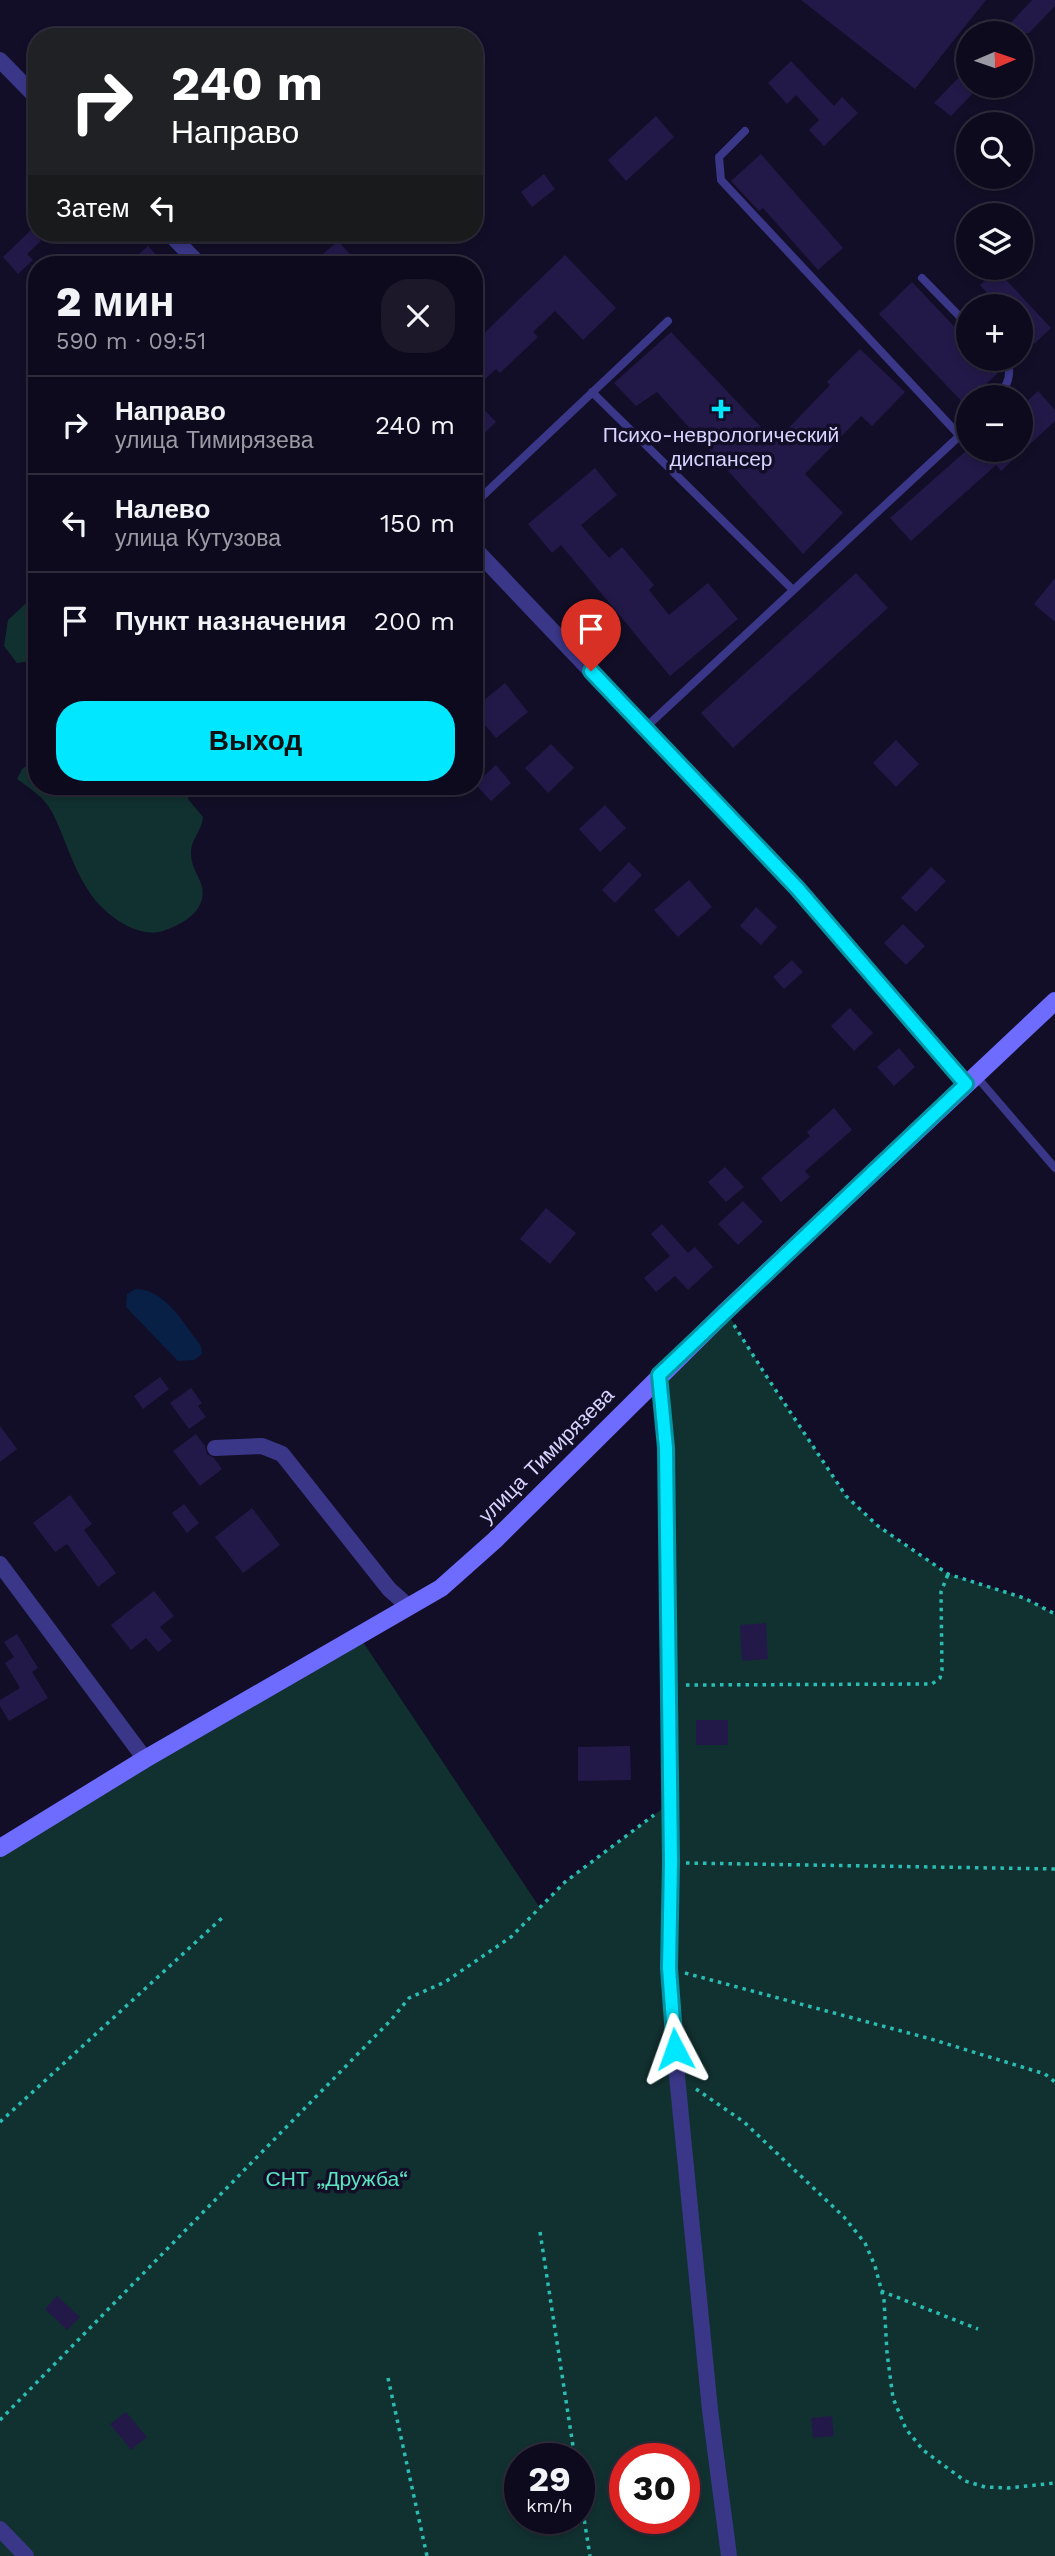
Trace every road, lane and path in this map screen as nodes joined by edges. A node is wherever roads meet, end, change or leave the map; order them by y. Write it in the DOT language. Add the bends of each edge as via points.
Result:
graph roads {
  1 [pos="0,60"];
  2 [pos="28,89"];
  3 [pos="745,131"];
  4 [pos="178,242"];
  5 [pos="191,256"];
  6 [pos="922,278"];
  7 [pos="956,312"];
  8 [pos="668,321"];
  9 [pos="592,392"];
  10 [pos="956,432"];
  11 [pos="956,440"];
  12 [pos="483,495"];
  13 [pos="483,557"];
  14 [pos="792,589"];
  15 [pos="645,728"];
  16 [pos="1055,1002"];
  17 [pos="971,1080"];
  18 [pos="1055,1168"];
  19 [pos="726,1311"];
  20 [pos="659,1375"];
  21 [pos="215,1448"];
  22 [pos="0,1564"];
  23 [pos="948,1574"];
  24 [pos="409,1607"];
  25 [pos="1055,1615"];
  26 [pos="667,1685"];
  27 [pos="145,1759"];
  28 [pos="670,1804"];
  29 [pos="0,1849"];
  30 [pos="671,1862"];
  31 [pos="1055,1869"];
  32 [pos="222,1918"];
  33 [pos="669,1968"];
  34 [pos="677,2076"];
  35 [pos="1055,2082"];
  36 [pos="0,2122"];
  37 [pos="540,2232"];
  38 [pos="881,2291"];
  39 [pos="978,2329"];
  40 [pos="387,2378"];
  41 [pos="0,2420"];
  42 [pos="573,2443"];
  43 [pos="1055,2483"];
  44 [pos="0,2529"];
  45 [pos="586,2534"];
  46 [pos="26,2556"];
  47 [pos="427,2556"];
  48 [pos="590,2556"];
  49 [pos="729,2556"];
  1 -- 2 [label="street"];
  3 -- 10 [label="lane" via="719,157 721,180"];
  4 -- 5 [label="street"];
  6 -- 7 [label="lane"];
  8 -- 9 [label="lane"];
  9 -- 12 [label="lane"];
  9 -- 14 [label="lane"];
  11 -- 14 [label="lane"];
  13 -- 15 [label="street"];
  14 -- 15 [label="lane"];
  15 -- 17 [label="street"];
  16 -- 17 [label="main road, улица Тимирязева"];
  17 -- 18 [label="lane"];
  17 -- 19 [label="main road, улица Тимирязева"];
  19 -- 20 [label="main road, улица Тимирязева"];
  19 -- 23 [label="path" via="846,1496 878,1526"];
  20 -- 24 [label="main road, улица Тимирязева" via="495,1540 441,1588"];
  20 -- 26 [label="street" via="666,1448"];
  21 -- 24 [label="street" via="262,1446 282,1454 388,1589"];
  22 -- 27 [label="street"];
  23 -- 25 [label="path" via="1024,1598"];
  23 -- 26 [label="path" via="941,1592 942,1670 932,1684"];
  24 -- 27 [label="main road, улица Тимирязева"];
  26 -- 28 [label="street"];
  27 -- 29 [label="main road, улица Тимирязева"];
  28 -- 30 [label="street"];
  28 -- 41 [label="path" via="565,1882 511,1937 445,1982 408,1998"];
  30 -- 31 [label="path"];
  30 -- 33 [label="street"];
  32 -- 36 [label="path"];
  33 -- 34 [label="street"];
  33 -- 35 [label="path" via="931,2039 1045,2074"];
  34 -- 38 [label="path" via="744,2122 844,2217 865,2244"];
  34 -- 49 [label="street"];
  37 -- 42 [label="path"];
  38 -- 39 [label="path"];
  38 -- 43 [label="path" via="893,2398 906,2429 923,2450 965,2482 1008,2488"];
  40 -- 47 [label="path"];
  44 -- 46 [label="street"];
  45 -- 48 [label="path"];
}
